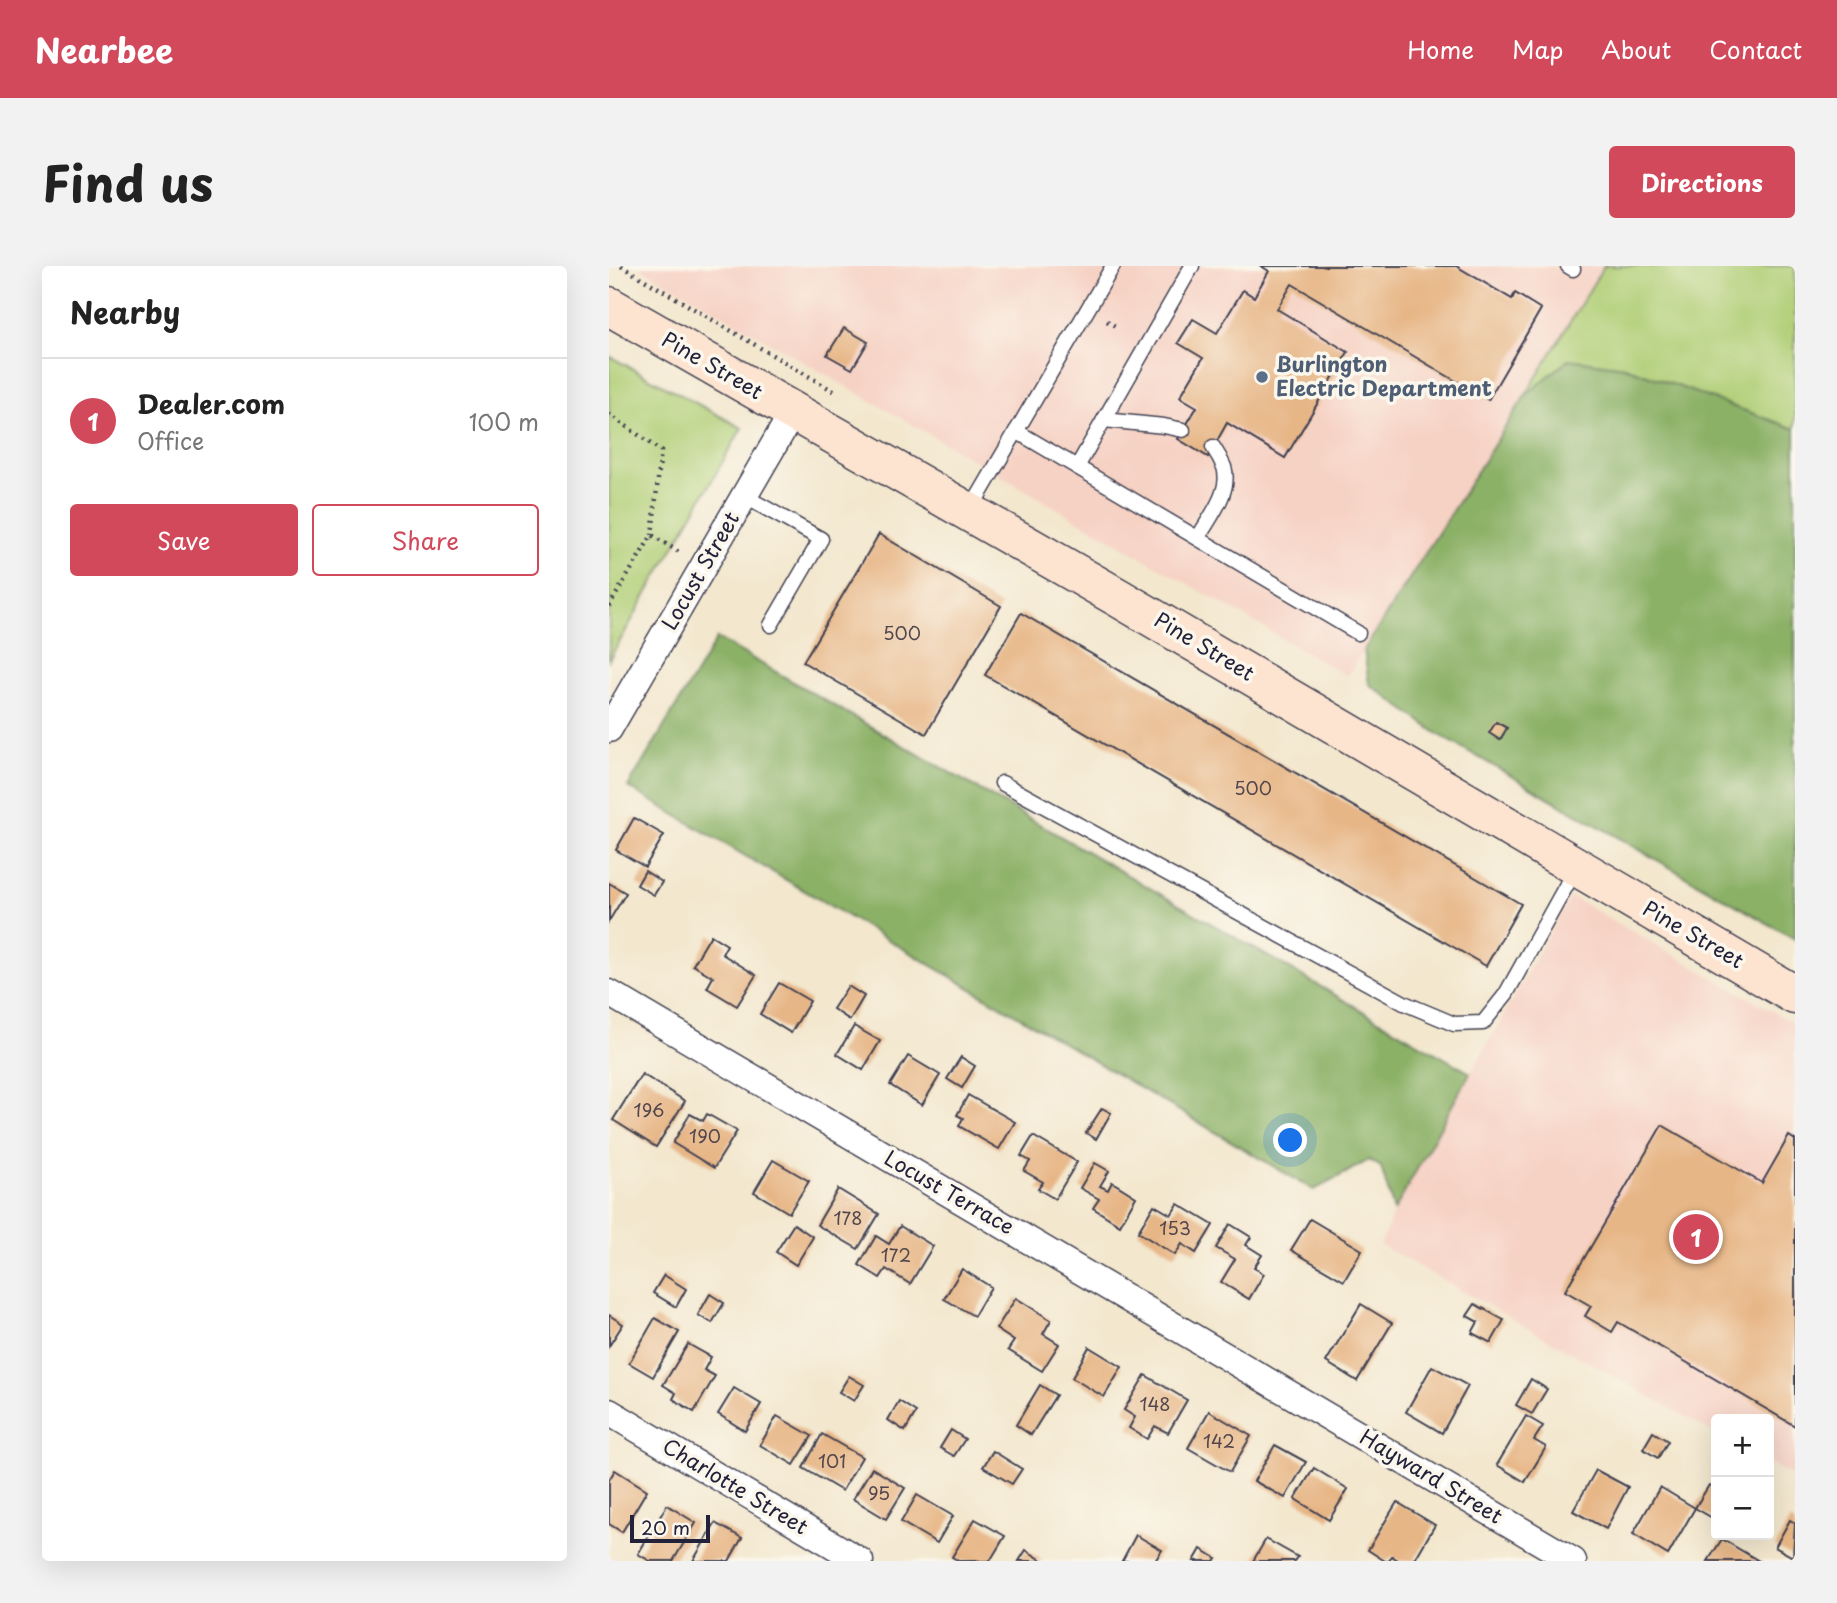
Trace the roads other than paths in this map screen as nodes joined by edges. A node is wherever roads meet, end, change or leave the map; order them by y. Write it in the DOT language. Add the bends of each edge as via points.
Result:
graph roads {
  1 [pos="1113,266"];
  2 [pos="1192,266"];
  3 [pos="609,306"];
  4 [pos="793,412"];
  5 [pos="1104,420"];
  6 [pos="1184,430"];
  7 [pos="1016,431"];
  8 [pos="1213,447"];
  9 [pos="1077,467"];
  10 [pos="744,496"];
  11 [pos="969,512"];
  12 [pos="1198,538"];
  13 [pos="771,625"];
  14 [pos="1358,633"];
  15 [pos="609,729"];
  16 [pos="1002,783"];
  17 [pos="1577,867"];
  18 [pos="609,993"];
  19 [pos="1795,995"];
  20 [pos="1289,1392"];
  21 [pos="609,1412"];
  22 [pos="860,1561"];
  23 [pos="1573,1561"];
  1 -- 7 [label="lane"];
  2 -- 5 [label="lane"];
  3 -- 4 [label="main road, Pine Street"];
  4 -- 10 [label="street, Locust Street"];
  4 -- 11 [label="main road, Pine Street"];
  5 -- 6 [label="lane"];
  5 -- 9 [label="lane"];
  7 -- 9 [label="lane"];
  7 -- 11 [label="lane"];
  8 -- 12 [label="lane" via="1226,482"];
  9 -- 12 [label="lane"];
  10 -- 13 [label="lane" via="821,539"];
  10 -- 15 [label="street, Locust Street"];
  11 -- 17 [label="main road, Pine Street"];
  12 -- 14 [label="lane"];
  16 -- 17 [label="lane" via="1404,1003 1454,1024 1483,1023 1506,994"];
  17 -- 19 [label="main road, Pine Street"];
  18 -- 20 [label="street, Locust Terrace"];
  20 -- 23 [label="street, Hayward Street"];
  21 -- 22 [label="street, Charlotte Street"];
}
